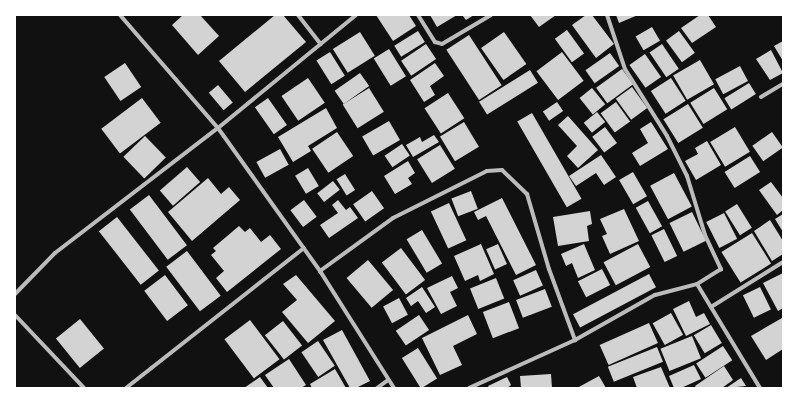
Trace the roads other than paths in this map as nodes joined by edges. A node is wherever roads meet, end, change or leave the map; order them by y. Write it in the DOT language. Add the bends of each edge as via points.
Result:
graph roads {
  1 [pos="120,15"];
  2 [pos="298,15"];
  3 [pos="356,15"];
  4 [pos="418,15"];
  5 [pos="491,15"];
  6 [pos="607,15"];
  7 [pos="321,44"];
  8 [pos="783,84"];
  9 [pos="761,97"];
  10 [pos="218,128"];
  11 [pos="304,248"];
  12 [pos="783,262"];
  13 [pos="320,270"];
  14 [pos="697,284"];
  15 [pos="15,294"];
  16 [pos="711,307"];
  17 [pos="15,315"];
  18 [pos="575,340"];
  19 [pos="388,380"];
  20 [pos="84,388"];
  21 [pos="126,388"];
  22 [pos="377,388"];
  23 [pos="394,388"];
  24 [pos="469,388"];
  25 [pos="760,388"];
  1 -- 10 [label="street"];
  2 -- 7 [label="street"];
  3 -- 7 [label="street"];
  4 -- 5 [label="street" via="435,42 442,44"];
  6 -- 14 [label="street" via="625,68 667,136 687,176 705,235 721,269"];
  7 -- 10 [label="street"];
  8 -- 9 [label="street"];
  10 -- 11 [label="street"];
  10 -- 15 [label="street" via="55,253"];
  11 -- 13 [label="street"];
  11 -- 21 [label="street"];
  12 -- 16 [label="street"];
  13 -- 18 [label="street" via="393,218 487,171 502,170 527,194 549,269"];
  13 -- 19 [label="street"];
  14 -- 16 [label="street"];
  14 -- 18 [label="street" via="655,295"];
  16 -- 25 [label="street"];
  17 -- 20 [label="street"];
  18 -- 24 [label="street"];
  19 -- 22 [label="street"];
  19 -- 23 [label="street"];
}
